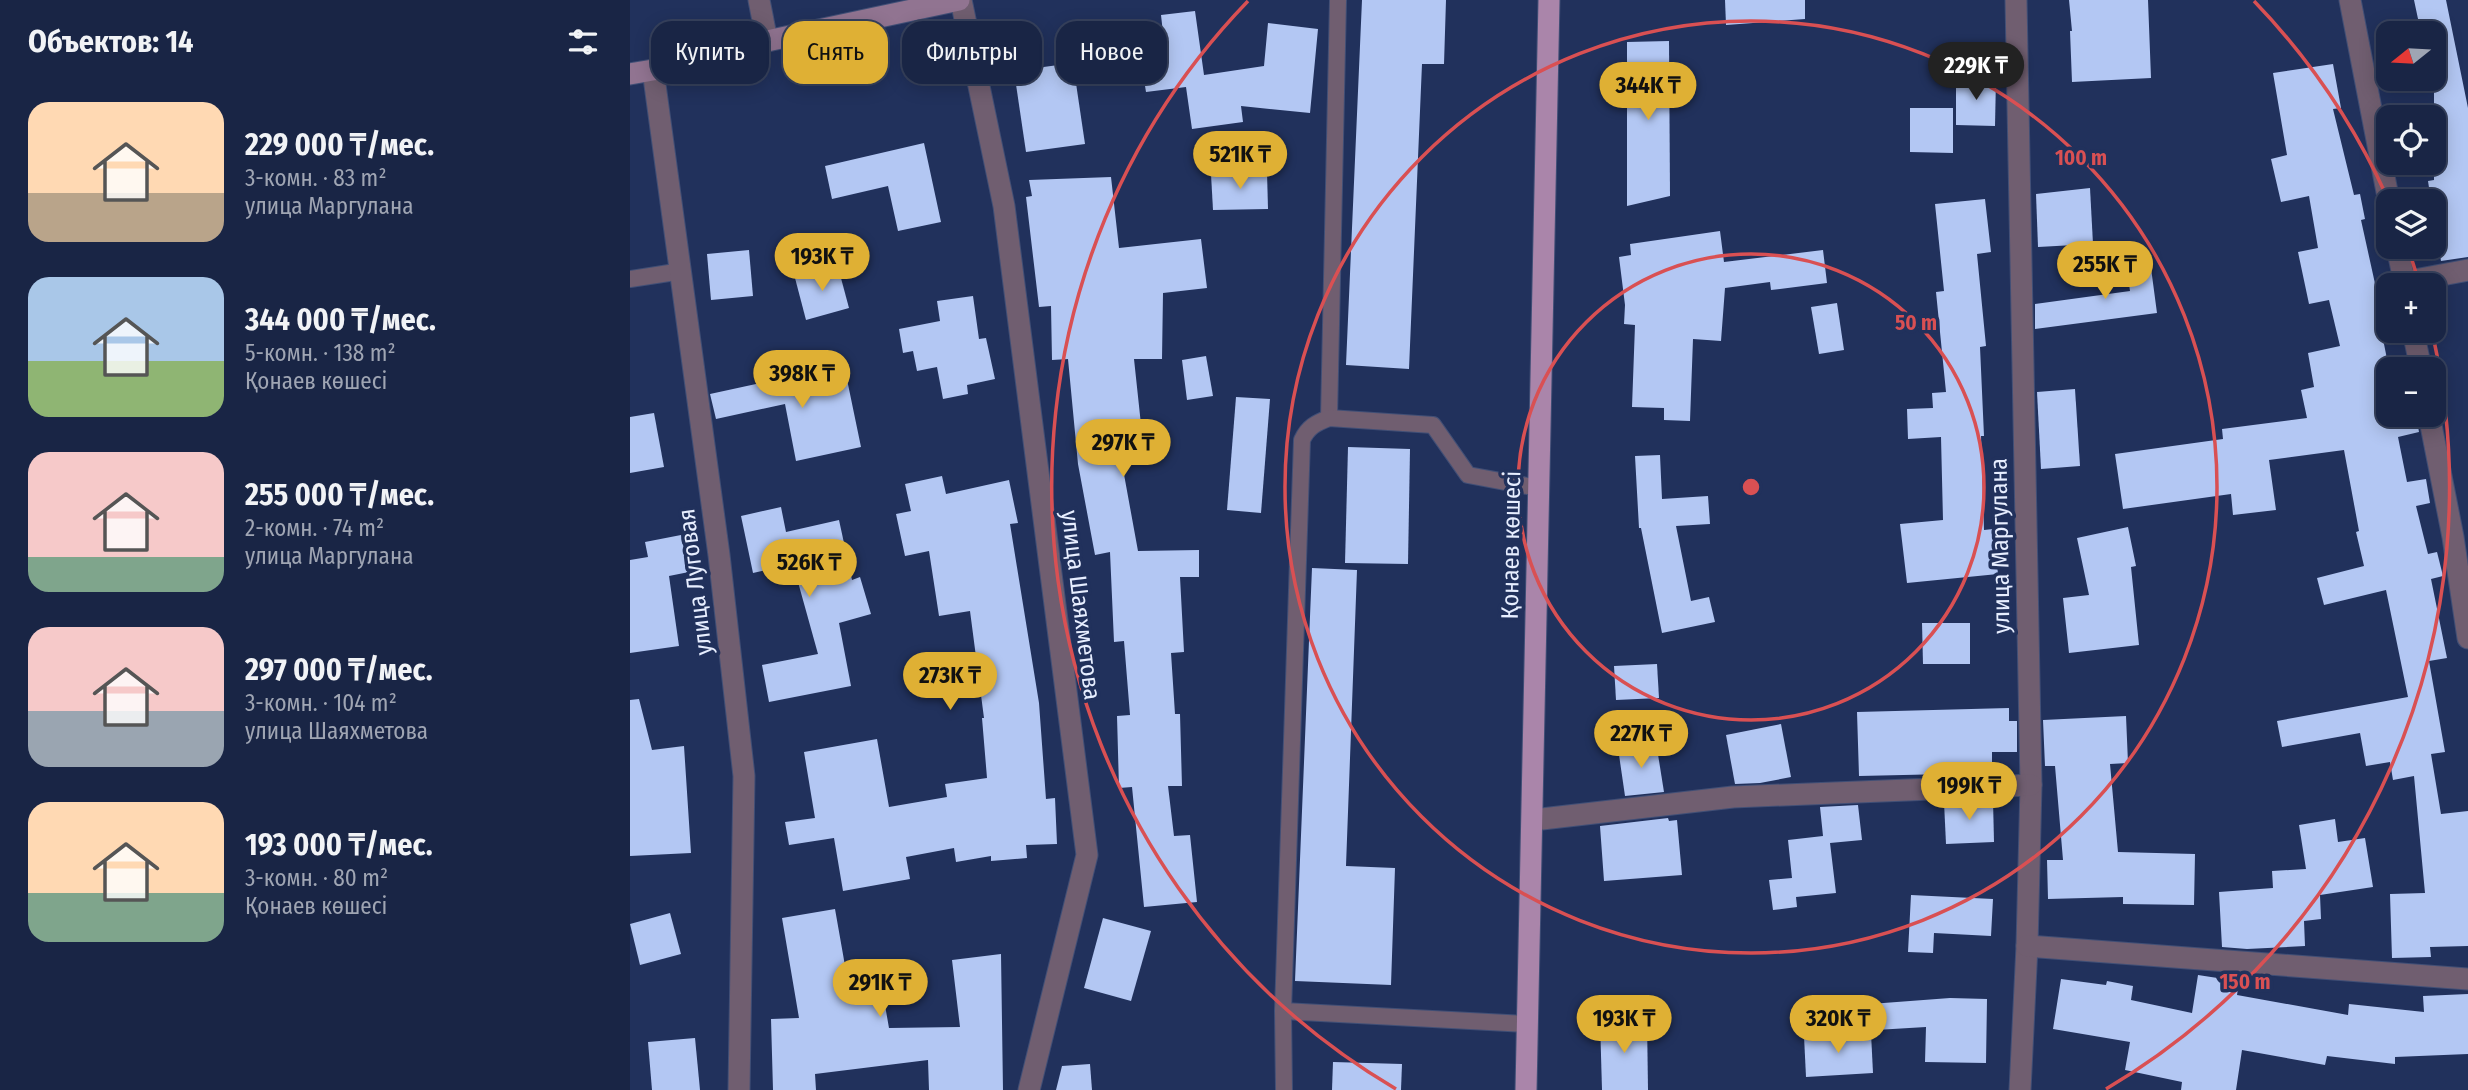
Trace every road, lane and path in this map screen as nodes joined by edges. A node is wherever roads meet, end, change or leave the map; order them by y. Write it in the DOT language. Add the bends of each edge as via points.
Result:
graph roads {
  1 [pos="759,0"];
  2 [pos="960,0"];
  3 [pos="1338,0"];
  4 [pos="1549,0"];
  5 [pos="2016,0"];
  6 [pos="2350,0"];
  7 [pos="763,21"];
  8 [pos="769,40"];
  9 [pos="651,70"];
  10 [pos="630,74"];
  11 [pos="655,84"];
  12 [pos="2386,189"];
  13 [pos="2468,270"];
  14 [pos="682,271"];
  15 [pos="2446,275"];
  16 [pos="630,279"];
  17 [pos="1329,418"];
  18 [pos="2431,427"];
  19 [pos="1538,488"];
  20 [pos="2468,638"];
  21 [pos="2031,785"];
  22 [pos="1533,820"];
  23 [pos="2027,946"];
  24 [pos="2468,979"];
  25 [pos="1283,1011"];
  26 [pos="1527,1024"];
  27 [pos="739,1090"];
  28 [pos="1029,1090"];
  29 [pos="1284,1090"];
  30 [pos="1525,1090"];
  31 [pos="2020,1090"];
  1 -- 7 [label="street"];
  2 -- 8 [label="main road"];
  2 -- 28 [label="street, улица Шаяхметова" via="1004,206 1087,855"];
  3 -- 17 [label="lane"];
  4 -- 19 [label="main road, Қонаев көшесі"];
  5 -- 21 [label="street, улица Маргулана"];
  6 -- 12 [label="street"];
  9 -- 10 [label="main road"];
  11 -- 14 [label="street, улица Луговая"];
  13 -- 15 [label="street"];
  14 -- 16 [label="lane"];
  14 -- 27 [label="street, улица Луговая" via="744,776"];
  17 -- 19 [label="lane" via="1433,425 1468,475"];
  17 -- 25 [label="lane" via="1306,431 1302,440"];
  18 -- 20 [label="street"];
  19 -- 22 [label="main road, Қонаев көшесі"];
  21 -- 22 [label="street" via="1732,797"];
  21 -- 23 [label="street, улица Маргулана"];
  22 -- 26 [label="main road, Қонаев көшесі"];
  23 -- 24 [label="street"];
  23 -- 31 [label="street, улица Маргулана"];
  25 -- 26 [label="lane"];
  25 -- 29 [label="lane"];
  26 -- 30 [label="main road, Қонаев көшесі"];
}
